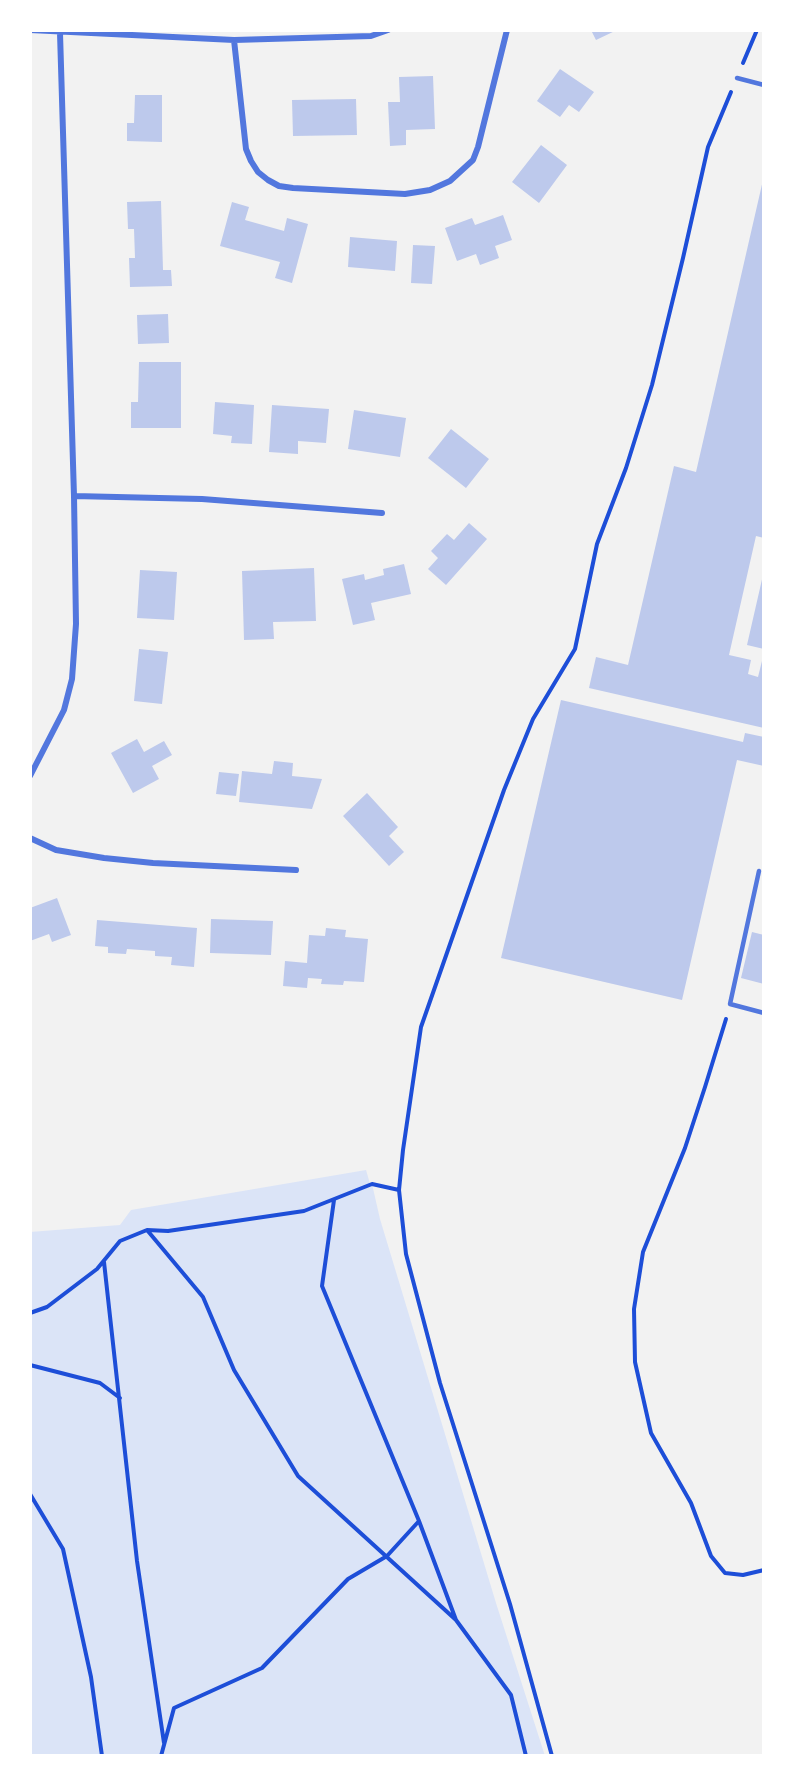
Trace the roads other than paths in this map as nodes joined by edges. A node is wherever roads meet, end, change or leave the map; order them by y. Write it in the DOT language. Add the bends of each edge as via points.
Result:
graph roads {
  1 [pos="30,30"];
  2 [pos="388,30"];
  3 [pos="507,30"];
  4 [pos="60,31"];
  5 [pos="234,40"];
  6 [pos="737,78"];
  7 [pos="764,85"];
  8 [pos="74,496"];
  9 [pos="382,513"];
  10 [pos="30,776"];
  11 [pos="30,838"];
  12 [pos="296,870"];
  13 [pos="759,871"];
  14 [pos="764,1013"];
  1 -- 4 [label="street"];
  2 -- 5 [label="street" via="371,36"];
  3 -- 5 [label="street" via="473,160 450,181 430,190 405,194 293,188 273,183 258,172 246,148"];
  4 -- 5 [label="street"];
  4 -- 8 [label="street"];
  6 -- 7 [label="lane"];
  8 -- 9 [label="street" via="202,499"];
  8 -- 10 [label="street" via="76,624 72,679 64,710"];
  11 -- 12 [label="street" via="56,850 104,858"];
  13 -- 14 [label="lane" via="730,1004"];
}
